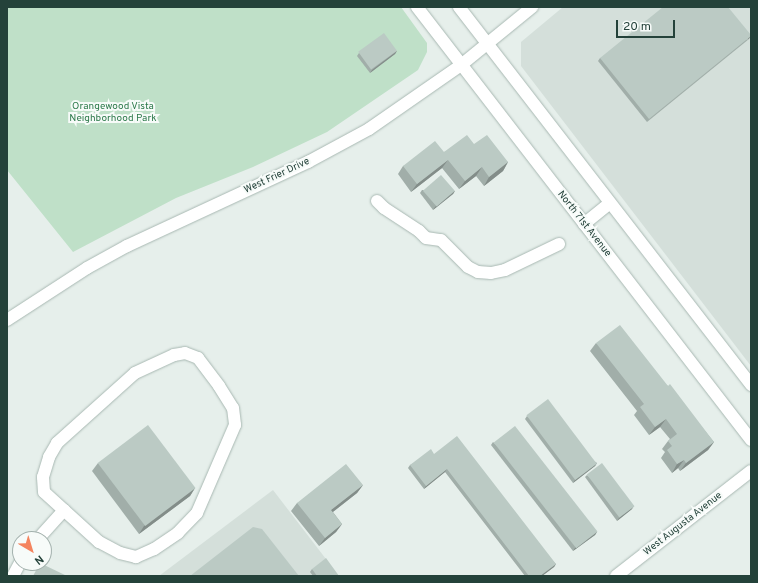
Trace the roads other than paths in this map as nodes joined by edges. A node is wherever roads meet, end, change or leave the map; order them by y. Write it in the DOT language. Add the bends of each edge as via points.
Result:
graph roads {
  1 [pos="417,7"];
  2 [pos="459,7"];
  3 [pos="532,7"];
  4 [pos="487,44"];
  5 [pos="461,65"];
  6 [pos="377,201"];
  7 [pos="610,203"];
  8 [pos="584,224"];
  9 [pos="559,244"];
  10 [pos="7,320"];
  11 [pos="751,385"];
  12 [pos="751,440"];
  13 [pos="751,471"];
  14 [pos="64,510"];
  15 [pos="45,531"];
  16 [pos="616,576"];
  1 -- 5 [label="street, North 71st Avenue"];
  2 -- 4 [label="street"];
  3 -- 4 [label="street, West Frier Drive"];
  4 -- 5 [label="street, West Frier Drive"];
  4 -- 7 [label="street"];
  5 -- 8 [label="street, North 71st Avenue"];
  5 -- 10 [label="street, West Frier Drive" via="402,108 363,132 308,162 126,246"];
  6 -- 9 [label="street" via="426,238 441,240 468,267 478,272 506,270"];
  7 -- 8 [label="street"];
  7 -- 11 [label="street"];
  8 -- 12 [label="street, North 71st Avenue"];
  13 -- 16 [label="street, West Augusta Avenue"];
  14 -- 14 [label="street" via="99,542 120,553 136,557 154,550 178,533 196,513 235,425 233,408 198,358 185,353 174,355 135,373 57,443 49,457 43,477 44,492"];
  14 -- 15 [label="street"];
}
